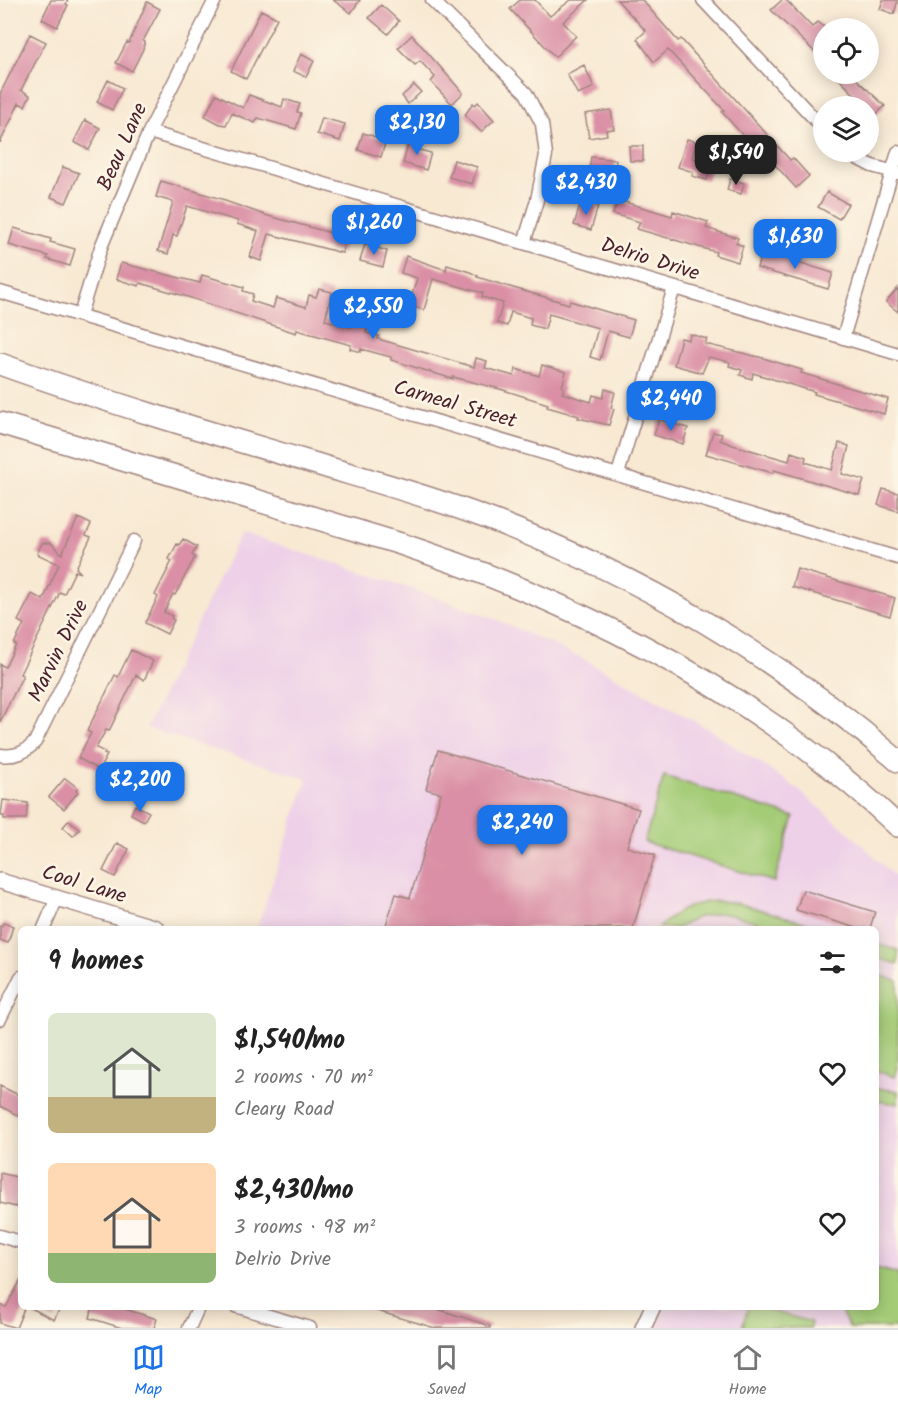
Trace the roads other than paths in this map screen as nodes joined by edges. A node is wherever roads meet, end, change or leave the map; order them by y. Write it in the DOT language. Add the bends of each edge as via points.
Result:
graph roads {
  1 [pos="215,0"];
  2 [pos="432,0"];
  3 [pos="703,0"];
  4 [pos="813,117"];
  5 [pos="149,132"];
  6 [pos="898,152"];
  7 [pos="864,162"];
  8 [pos="895,172"];
  9 [pos="524,243"];
  10 [pos="674,288"];
  11 [pos="0,292"];
  12 [pos="80,315"];
  13 [pos="843,338"];
  14 [pos="898,354"];
  15 [pos="0,364"];
  16 [pos="0,423"];
  17 [pos="0,437"];
  18 [pos="618,474"];
  19 [pos="238,496"];
  20 [pos="134,541"];
  21 [pos="898,558"];
  22 [pos="0,755"];
  23 [pos="898,761"];
  24 [pos="898,826"];
  25 [pos="0,881"];
  26 [pos="57,898"];
  27 [pos="45,926"];
  28 [pos="149,926"];
  29 [pos="18,983"];
  30 [pos="0,1019"];
  31 [pos="0,1236"];
  32 [pos="18,1241"];
  33 [pos="197,1310"];
  34 [pos="249,1310"];
  35 [pos="651,1310"];
  36 [pos="189,1328"];
  37 [pos="310,1328"];
  38 [pos="643,1328"];
  1 -- 5 [label="street, Beau Lane"];
  2 -- 9 [label="street" via="526,93 542,124 546,155"];
  3 -- 4 [label="street"];
  5 -- 9 [label="street, Delrio Drive"];
  5 -- 12 [label="street, Beau Lane" via="101,247"];
  6 -- 8 [label="street"];
  7 -- 8 [label="street"];
  8 -- 13 [label="street"];
  9 -- 10 [label="street, Delrio Drive"];
  10 -- 13 [label="street, Delrio Drive"];
  10 -- 18 [label="street"];
  11 -- 12 [label="street, Carneal Street"];
  12 -- 18 [label="street, Carneal Street"];
  13 -- 14 [label="street, Delrio Drive"];
  15 -- 23 [label="highway" via="483,516 570,552 648,590 750,650"];
  16 -- 19 [label="highway"];
  17 -- 19 [label="highway"];
  18 -- 21 [label="street, Carneal Street"];
  19 -- 24 [label="highway" via="457,562 594,622 656,653 749,709 834,771"];
  20 -- 22 [label="street, Marvin Drive" via="35,742 20,754"];
  25 -- 26 [label="street, Cool Lane"];
  26 -- 27 [label="street"];
  26 -- 28 [label="street, Cool Lane"];
  29 -- 30 [label="street"];
  31 -- 32 [label="street"];
  33 -- 36 [label="street"];
  34 -- 37 [label="street"];
  35 -- 38 [label="street"];
}
